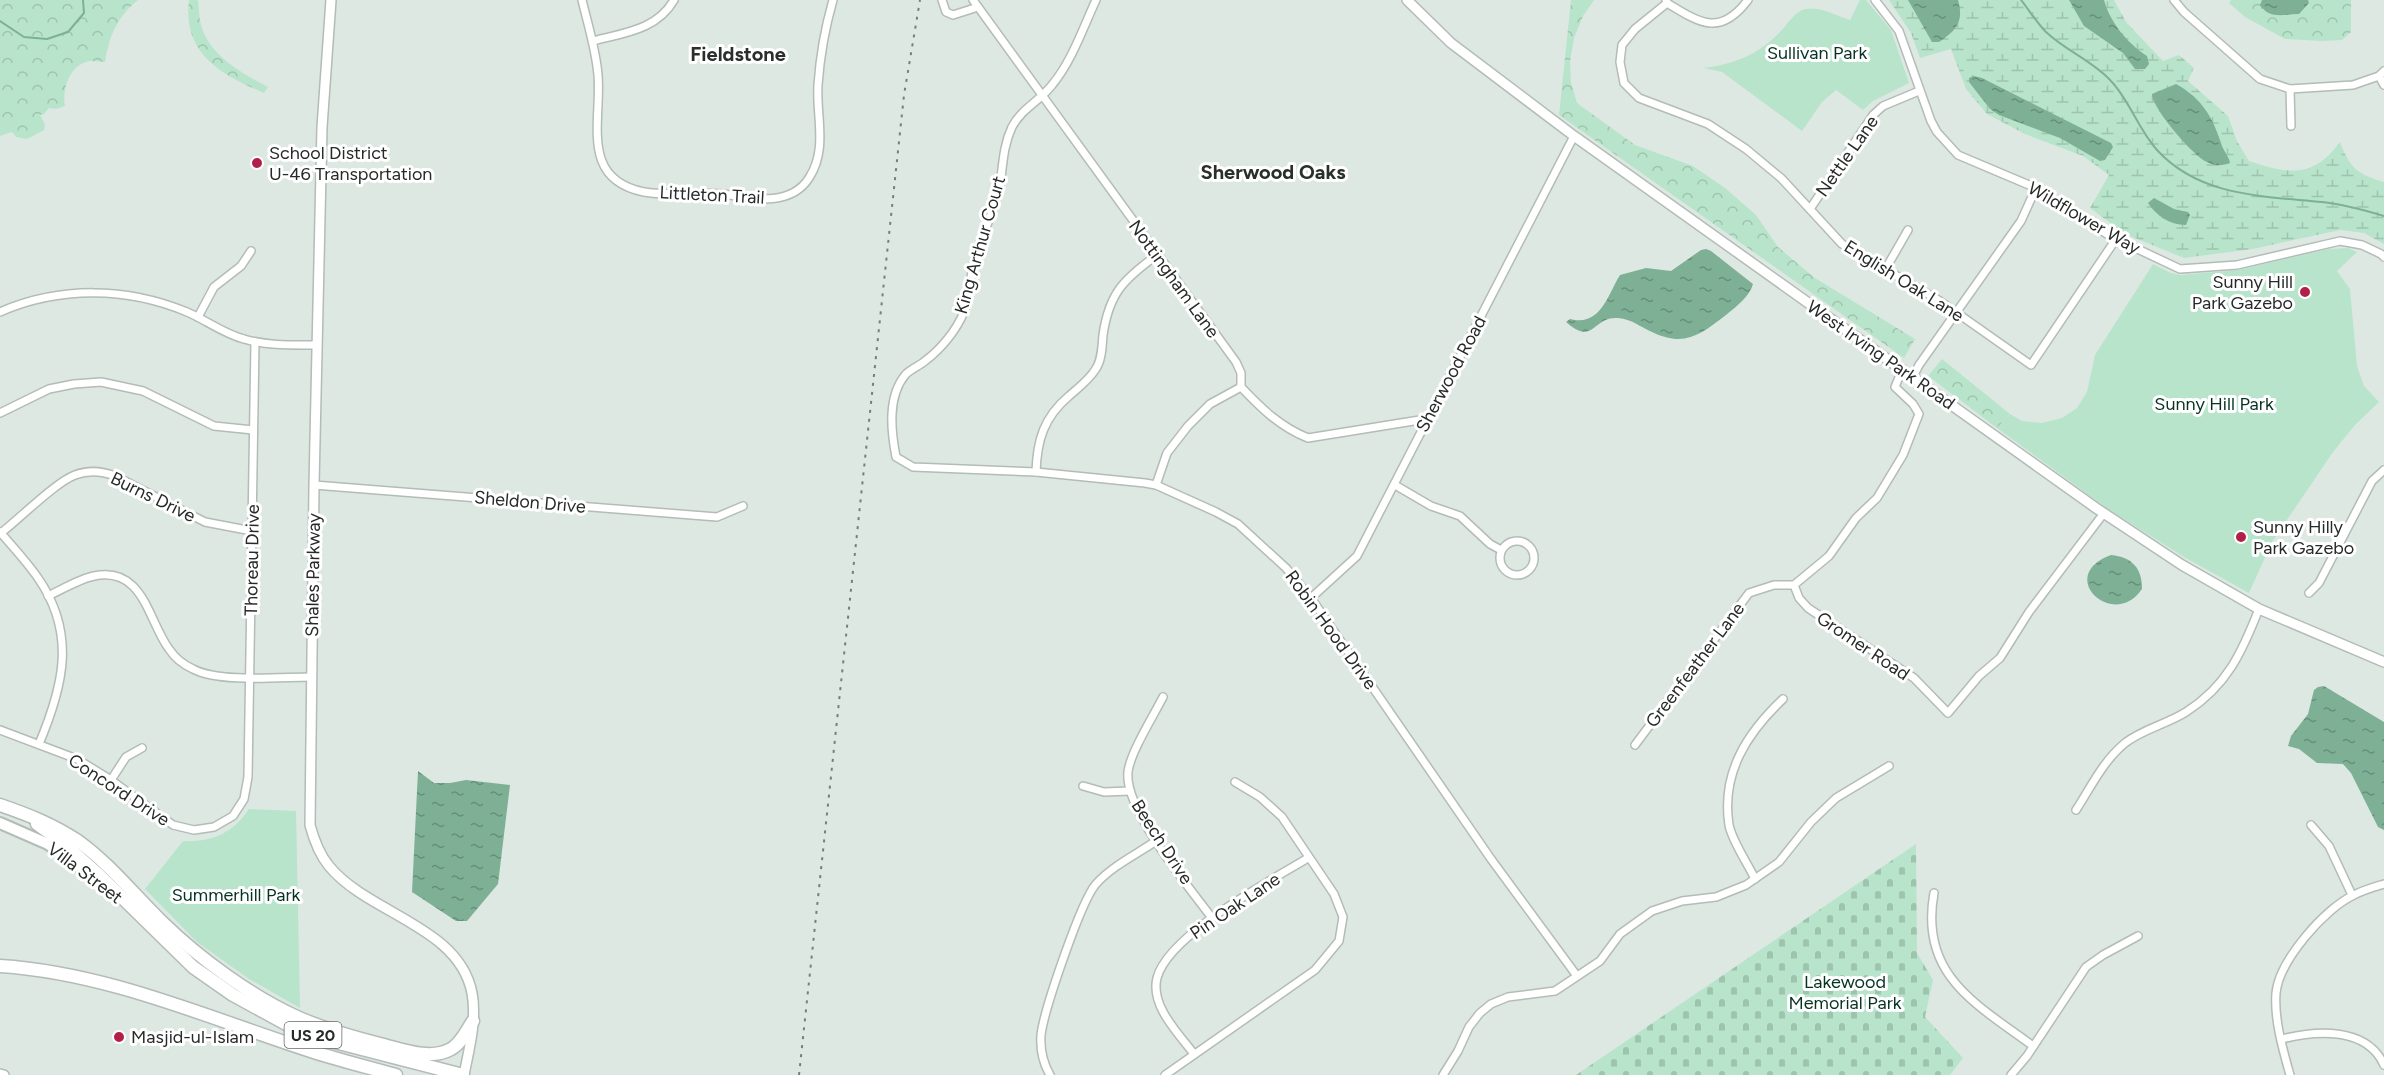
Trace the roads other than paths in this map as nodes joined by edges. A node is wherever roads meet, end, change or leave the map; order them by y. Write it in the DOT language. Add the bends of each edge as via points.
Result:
graph roads {
  1 [pos="331,0"];
  2 [pos="582,0"];
  3 [pos="674,0"];
  4 [pos="833,0"];
  5 [pos="942,0"];
  6 [pos="973,0"];
  7 [pos="1096,0"];
  8 [pos="1407,0"];
  9 [pos="1417,0"];
  10 [pos="1748,0"];
  11 [pos="1875,0"];
  12 [pos="2174,0"];
  13 [pos="1666,2"];
  14 [pos="978,7"];
  15 [pos="1420,13"];
  16 [pos="593,41"];
  17 [pos="2382,73"];
  18 [pos="2384,85"];
  19 [pos="2290,89"];
  20 [pos="1919,91"];
  21 [pos="1042,97"];
  22 [pos="2291,126"];
  23 [pos="1574,136"];
  24 [pos="2036,188"];
  25 [pos="1810,209"];
  26 [pos="1908,230"];
  27 [pos="2116,239"];
  28 [pos="251,251"];
  29 [pos="1157,255"];
  30 [pos="2384,257"];
  31 [pos="1885,270"];
  32 [pos="0,312"];
  33 [pos="1957,313"];
  34 [pos="198,317"];
  35 [pos="255,342"];
  36 [pos="317,345"];
  37 [pos="1902,370"];
  38 [pos="1913,377"];
  39 [pos="1240,387"];
  40 [pos="0,413"];
  41 [pos="1426,419"];
  42 [pos="253,430"];
  43 [pos="896,457"];
  44 [pos="2384,470"];
  45 [pos="1036,472"];
  46 [pos="314,485"];
  47 [pos="1156,485"];
  48 [pos="1395,485"];
  49 [pos="743,506"];
  50 [pos="2104,513"];
  51 [pos="252,531"];
  52 [pos="1,532"];
  53 [pos="1501,550"];
  54 [pos="1794,585"];
  55 [pos="2309,593"];
  56 [pos="48,596"];
  57 [pos="1311,598"];
  58 [pos="2259,609"];
  59 [pos="2384,662"];
  60 [pos="250,676"];
  61 [pos="311,677"];
  62 [pos="1163,697"];
  63 [pos="1783,699"];
  64 [pos="0,730"];
  65 [pos="39,744"];
  66 [pos="1635,746"];
  67 [pos="142,748"];
  68 [pos="1889,766"];
  69 [pos="248,777"];
  70 [pos="111,780"];
  71 [pos="1235,782"];
  72 [pos="1083,786"];
  73 [pos="1130,791"];
  74 [pos="0,805"];
  75 [pos="2076,810"];
  76 [pos="0,823"];
  77 [pos="2312,825"];
  78 [pos="1156,841"];
  79 [pos="1308,858"];
  80 [pos="1755,879"];
  81 [pos="2384,884"];
  82 [pos="1934,893"];
  83 [pos="2352,895"];
  84 [pos="136,913"];
  85 [pos="1212,918"];
  86 [pos="2138,936"];
  87 [pos="0,966"];
  88 [pos="1577,976"];
  89 [pos="473,1021"];
  90 [pos="2282,1039"];
  91 [pos="2034,1046"];
  92 [pos="1194,1054"];
  93 [pos="2384,1065"];
  94 [pos="396,1075"];
  95 [pos="464,1075"];
  96 [pos="1050,1075"];
  97 [pos="1165,1075"];
  98 [pos="1443,1075"];
  99 [pos="2011,1075"];
  100 [pos="2290,1075"];
  1 -- 36 [label="main road, Shales Parkway" via="322,127"];
  2 -- 16 [label="street, Littleton Trail"];
  3 -- 16 [label="street" via="665,13 644,27"];
  4 -- 16 [label="street, Littleton Trail" via="819,70 819,156 806,182 790,193 768,200 710,192 644,192 609,173 596,139 598,74"];
  5 -- 14 [label="street" via="946,12 953,15"];
  6 -- 14 [label="street, Nottingham Lane"];
  7 -- 21 [label="street, King Arthur Court" via="1070,56"];
  8 -- 15 [label="main road, West Irving Park Road"];
  9 -- 15 [label="main road"];
  10 -- 13 [label="street" via="1738,12 1717,24 1699,22"];
  11 -- 20 [label="street, Wildflower Way" via="1899,31"];
  12 -- 19 [label="street" via="2260,79"];
  13 -- 25 [label="street, English Oak Lane" via="1622,45 1624,83 1639,98 1708,124 1746,149"];
  14 -- 21 [label="street, Nottingham Lane"];
  15 -- 23 [label="main road, West Irving Park Road" via="1451,43"];
  17 -- 18 [label="street"];
  17 -- 19 [label="street" via="2353,85"];
  19 -- 22 [label="street"];
  20 -- 24 [label="street, Wildflower Way" via="1937,132 1958,155"];
  20 -- 25 [label="street, Nettle Lane" via="1883,106 1873,115"];
  21 -- 29 [label="street, Nottingham Lane"];
  21 -- 43 [label="street, King Arthur Court" via="1025,108 1009,136 1000,185 975,257 964,311 948,340 906,374 896,392 890,428"];
  23 -- 37 [label="main road, West Irving Park Road"];
  23 -- 41 [label="street, Sherwood Road"];
  24 -- 27 [label="street, Wildflower Way"];
  24 -- 33 [label="street" via="2021,221"];
  25 -- 31 [label="street, English Oak Lane" via="1842,244"];
  26 -- 31 [label="street"];
  27 -- 30 [label="street, Wildflower Way" via="2180,269 2237,265 2340,241 2362,245"];
  27 -- 33 [label="street, English Oak Lane" via="2031,364"];
  28 -- 34 [label="street" via="241,266 214,287"];
  29 -- 39 [label="street, Nottingham Lane" via="1236,362 1241,373"];
  29 -- 45 [label="street" via="1129,275 1112,299 1096,369 1048,418 1039,441"];
  31 -- 33 [label="street, English Oak Lane"];
  32 -- 34 [label="street" via="56,295 109,292 151,300"];
  33 -- 38 [label="street"];
  34 -- 35 [label="street"];
  35 -- 36 [label="street"];
  35 -- 42 [label="street, Thoreau Drive"];
  36 -- 46 [label="main road, Shales Parkway"];
  37 -- 38 [label="main road, West Irving Park Road"];
  37 -- 54 [label="street" via="1895,387 1919,414 1903,455 1877,498 1851,524 1829,556"];
  38 -- 50 [label="main road, West Irving Park Road"];
  39 -- 41 [label="street" via="1275,420 1308,438"];
  39 -- 47 [label="street" via="1210,404 1188,426 1167,453"];
  40 -- 42 [label="street" via="49,389 101,382 143,391 214,426"];
  41 -- 48 [label="street, Sherwood Road"];
  42 -- 51 [label="street, Thoreau Drive"];
  43 -- 45 [label="street, Robin Hood Drive" via="913,467"];
  44 -- 55 [label="street" via="2372,481 2319,583"];
  45 -- 47 [label="street, Robin Hood Drive"];
  46 -- 49 [label="street, Sheldon Drive" via="717,517"];
  46 -- 61 [label="main road, Shales Parkway"];
  47 -- 57 [label="street, Robin Hood Drive" via="1238,524 1286,568"];
  48 -- 53 [label="street" via="1431,506 1460,516"];
  48 -- 57 [label="street, Sherwood Road" via="1357,556"];
  50 -- 54 [label="street, Gromer Road" via="2029,612 2000,658 1948,713 1914,678 1808,609"];
  50 -- 58 [label="main road, West Irving Park Road" via="2182,565"];
  51 -- 52 [label="street, Burns Drive" via="205,522 116,476 91,472 67,479"];
  51 -- 60 [label="street, Thoreau Drive"];
  52 -- 56 [label="street"];
  53 -- 53 [label="street" via="1501,564 1508,573 1526,573 1533,563 1533,552 1527,543 1509,542"];
  54 -- 66 [label="street, Greenfeather Lane" via="1774,585 1749,593"];
  56 -- 60 [label="street" via="94,576 124,580 139,592 168,649 184,664 211,675"];
  56 -- 65 [label="street" via="61,633 63,660 56,699"];
  57 -- 88 [label="street, Robin Hood Drive"];
  58 -- 59 [label="main road, West Irving Park Road"];
  58 -- 75 [label="street" via="2247,642 2213,692 2186,712 2125,743 2104,765"];
  60 -- 61 [label="street"];
  60 -- 69 [label="street, Thoreau Drive"];
  61 -- 89 [label="main road, Shales Parkway" via="309,810 317,847 329,866 348,884 450,952 470,984"];
  62 -- 73 [label="street, Beech Drive" via="1128,771"];
  63 -- 80 [label="street" via="1760,721 1732,773 1729,827"];
  64 -- 65 [label="street, Concord Drive"];
  65 -- 70 [label="street, Concord Drive" via="77,759"];
  67 -- 70 [label="street" via="126,757"];
  68 -- 80 [label="street" via="1836,798 1779,862"];
  69 -- 70 [label="street, Concord Drive" via="244,799 232,816 214,827 194,830 173,825"];
  71 -- 79 [label="street" via="1282,817"];
  72 -- 73 [label="street" via="1104,792"];
  73 -- 78 [label="street, Beech Drive"];
  74 -- 84 [label="highway, US 20" via="62,842"];
  74 -- 89 [label="highway" via="45,820 80,842 199,954 296,1017 343,1035 416,1053 436,1054 452,1049"];
  76 -- 84 [label="main road, Villa Street" via="48,844"];
  77 -- 83 [label="street" via="2329,846"];
  78 -- 85 [label="street, Beech Drive"];
  78 -- 96 [label="street" via="1103,878 1084,903 1041,1034 1044,1064"];
  79 -- 85 [label="street, Pin Oak Lane"];
  79 -- 92 [label="street" via="1334,894 1343,917 1339,941 1315,970"];
  80 -- 88 [label="street" via="1716,897 1682,901 1652,911 1620,934 1600,961"];
  81 -- 83 [label="street"];
  82 -- 91 [label="street" via="1931,911 1935,950 1944,971 1979,1005"];
  83 -- 90 [label="street" via="2312,926 2288,963 2276,992"];
  84 -- 95 [label="highway, US 20" via="193,967 233,995 288,1025 342,1044"];
  85 -- 92 [label="street, Pin Oak Lane" via="1174,950 1157,978 1162,1010"];
  86 -- 91 [label="street" via="2086,967"];
  87 -- 94 [label="highway, US 20" via="64,975 142,995 316,1053"];
  88 -- 98 [label="street" via="1555,991 1508,997 1491,1004 1468,1027"];
  89 -- 95 [label="main road, Shales Parkway"];
  90 -- 93 [label="street" via="2306,1033 2354,1037 2372,1046"];
  90 -- 100 [label="street"];
  91 -- 99 [label="street"];
  92 -- 97 [label="street"];
}
